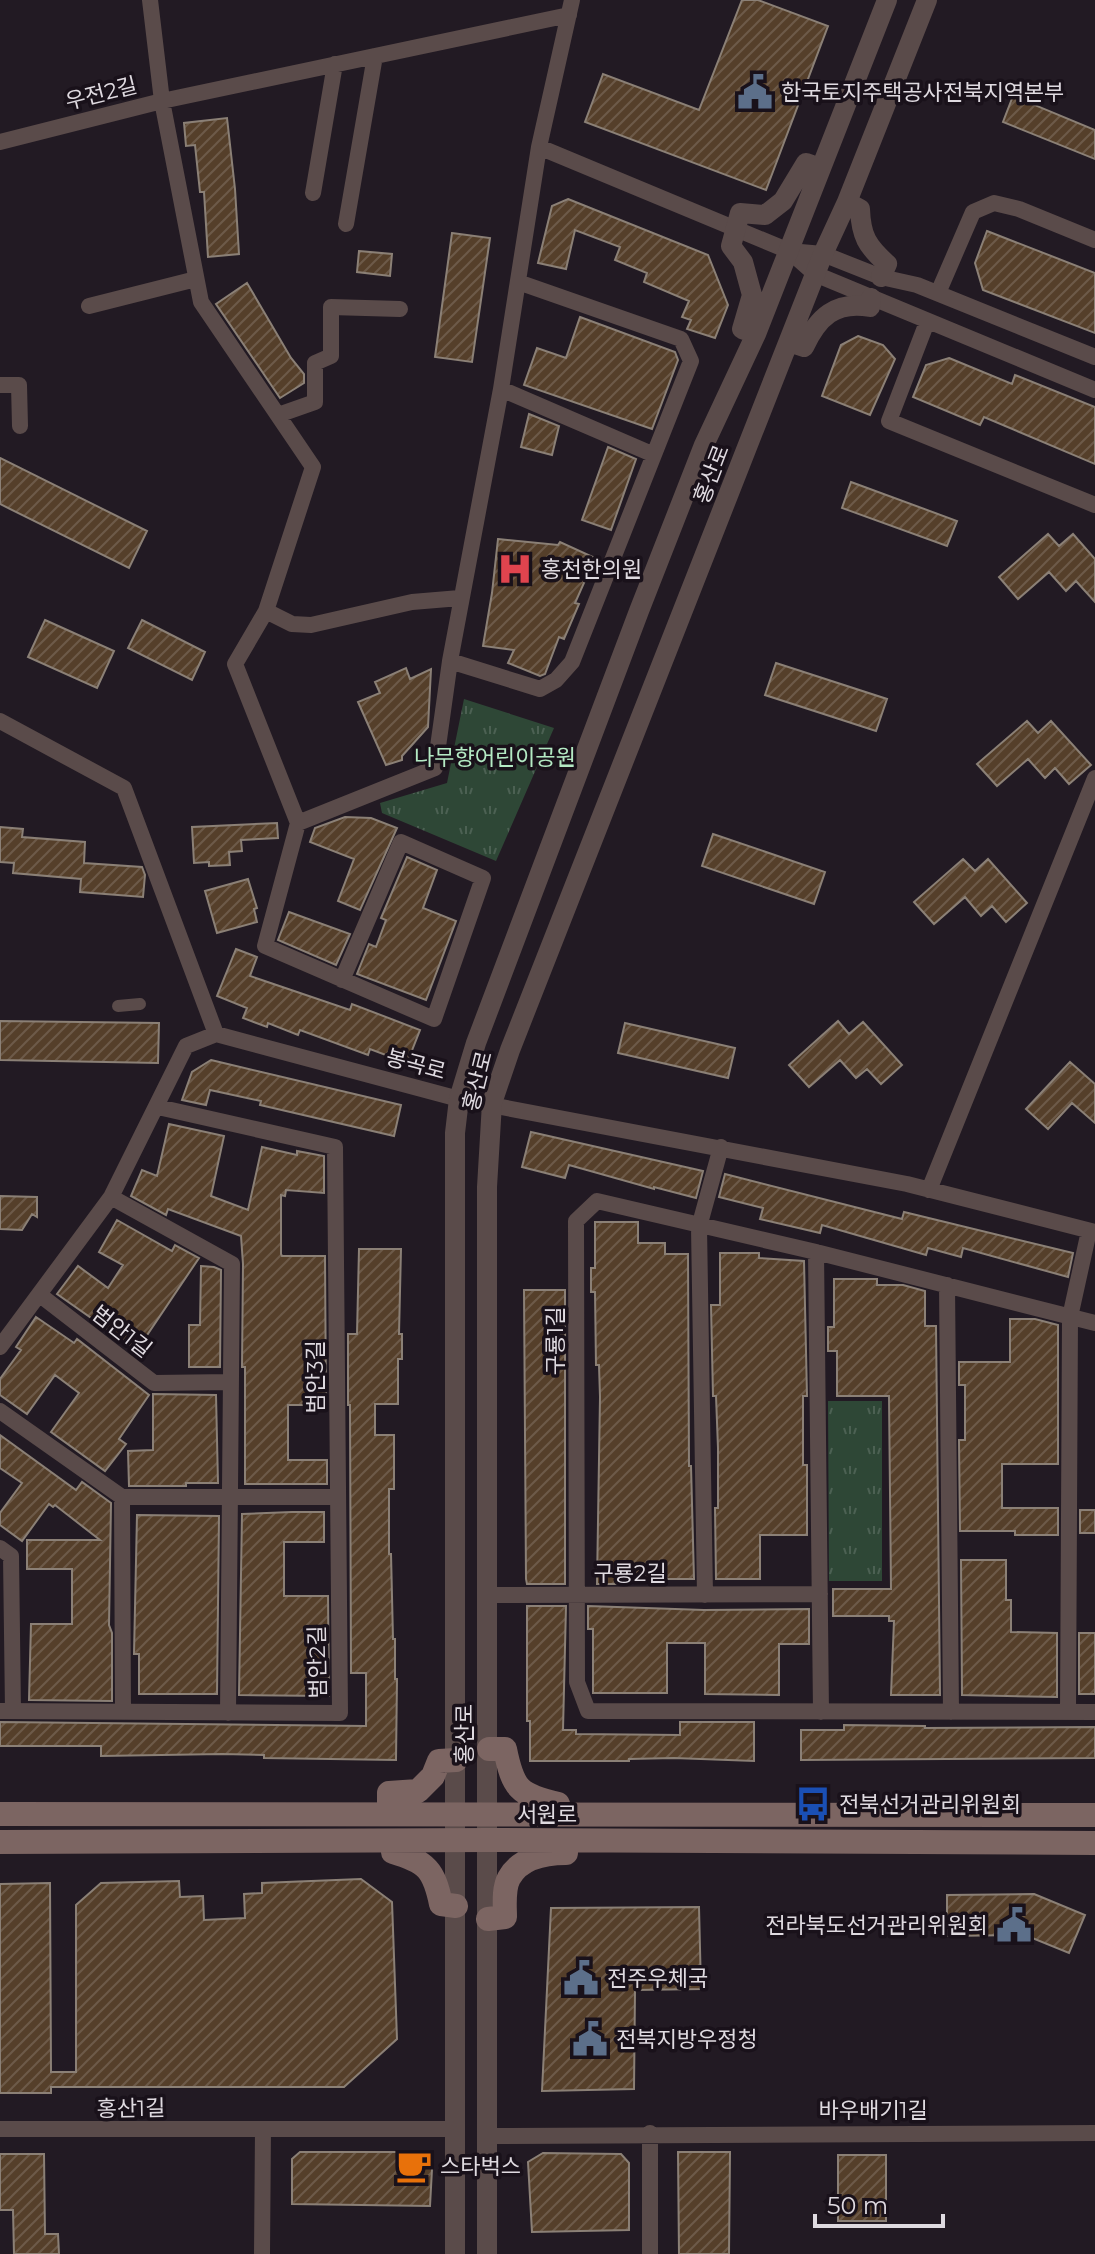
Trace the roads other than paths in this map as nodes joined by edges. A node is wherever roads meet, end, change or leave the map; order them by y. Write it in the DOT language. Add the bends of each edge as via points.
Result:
graph roads {
  1 [pos="150,0"];
  2 [pos="887,0"];
  3 [pos="927,0"];
  4 [pos="570,7"];
  5 [pos="375,56"];
  6 [pos="335,64"];
  7 [pos="162,101"];
  8 [pos="0,142"];
  9 [pos="539,147"];
  10 [pos="820,168"];
  11 [pos="313,193"];
  12 [pos="847,202"];
  13 [pos="346,224"];
  14 [pos="735,231"];
  15 [pos="1095,240"];
  16 [pos="789,251"];
  17 [pos="823,254"];
  18 [pos="815,274"];
  19 [pos="881,277"];
  20 [pos="196,279"];
  21 [pos="518,282"];
  22 [pos="938,293"];
  23 [pos="871,298"];
  24 [pos="89,306"];
  25 [pos="400,309"];
  26 [pos="927,322"];
  27 [pos="756,334"];
  28 [pos="789,342"];
  29 [pos="1095,357"];
  30 [pos="0,385"];
  31 [pos="501,389"];
  32 [pos="1095,390"];
  33 [pos="278,415"];
  34 [pos="20,426"];
  35 [pos="652,454"];
  36 [pos="1095,505"];
  37 [pos="460,598"];
  38 [pos="266,611"];
  39 [pos="450,661"];
  40 [pos="0,721"];
  41 [pos="1095,778"];
  42 [pos="298,823"];
  43 [pos="342,980"];
  44 [pos="140,1004"];
  45 [pos="118,1006"];
  46 [pos="216,1034"];
  47 [pos="459,1099"];
  48 [pos="492,1103"];
  49 [pos="158,1107"];
  50 [pos="721,1147"];
  51 [pos="929,1190"];
  52 [pos="111,1197"];
  53 [pos="699,1227"];
  54 [pos="1092,1232"];
  55 [pos="816,1252"];
  56 [pos="947,1285"];
  57 [pos="40,1295"];
  58 [pos="1070,1317"];
  59 [pos="1095,1323"];
  60 [pos="0,1347"];
  61 [pos="231,1382"];
  62 [pos="0,1411"];
  63 [pos="122,1497"];
  64 [pos="230,1497"];
  65 [pos="338,1497"];
  66 [pos="0,1548"];
  67 [pos="820,1594"];
  68 [pos="488,1595"];
  69 [pos="577,1595"];
  70 [pos="705,1595"];
  71 [pos="6,1711"];
  72 [pos="123,1712"];
  73 [pos="821,1712"];
  74 [pos="951,1712"];
  75 [pos="1068,1712"];
  76 [pos="1095,1712"];
  77 [pos="228,1713"];
  78 [pos="489,1749"];
  79 [pos="456,1760"];
  80 [pos="0,1814"];
  81 [pos="389,1814"];
  82 [pos="456,1814"];
  83 [pos="488,1814"];
  84 [pos="558,1814"];
  85 [pos="1095,1815"];
  86 [pos="488,1840"];
  87 [pos="392,1841"];
  88 [pos="456,1841"];
  89 [pos="579,1841"];
  90 [pos="0,1842"];
  91 [pos="1095,1843"];
  92 [pos="456,1906"];
  93 [pos="488,1919"];
  94 [pos="0,2129"];
  95 [pos="263,2129"];
  96 [pos="455,2129"];
  97 [pos="650,2133"];
  98 [pos="1095,2133"];
  99 [pos="487,2136"];
  100 [pos="262,2254"];
  101 [pos="455,2254"];
  102 [pos="487,2254"];
  103 [pos="650,2254"];
  1 -- 7 [label="street, 우전2길"];
  2 -- 10 [label="street, 홍산로"];
  3 -- 12 [label="street, 홍산로"];
  4 -- 5 [label="street"];
  4 -- 9 [label="street"];
  5 -- 6 [label="street"];
  5 -- 13 [label="street"];
  6 -- 7 [label="street"];
  6 -- 11 [label="street"];
  7 -- 8 [label="street, 우전2길"];
  7 -- 20 [label="street"];
  9 -- 14 [label="street"];
  9 -- 21 [label="street"];
  10 -- 14 [label="street" via="806,163 783,201 765,215 740,213"];
  10 -- 16 [label="street, 홍산로"];
  12 -- 17 [label="street, 홍산로"];
  12 -- 19 [label="street" via="860,209 870,249 887,264"];
  14 -- 16 [label="street"];
  14 -- 27 [label="street" via="731,246 743,262 752,295 742,329"];
  15 -- 22 [label="street" via="994,203 973,212"];
  16 -- 17 [label="street"];
  16 -- 18 [label="street"];
  16 -- 27 [label="street, 홍산로"];
  17 -- 18 [label="street, 홍산로"];
  17 -- 19 [label="street"];
  18 -- 23 [label="street"];
  18 -- 28 [label="street, 홍산로"];
  19 -- 22 [label="street"];
  20 -- 24 [label="street"];
  20 -- 33 [label="street" via="201,302"];
  21 -- 31 [label="street"];
  21 -- 35 [label="street" via="681,339 691,361"];
  22 -- 29 [label="street"];
  23 -- 26 [label="street"];
  23 -- 28 [label="street" via="870,307 851,304 814,325 804,347"];
  25 -- 33 [label="street" via="331,307 331,356 315,363 315,402"];
  26 -- 32 [label="street"];
  26 -- 36 [label="street" via="889,421"];
  27 -- 47 [label="street, 홍산로" via="704,445 639,611"];
  28 -- 48 [label="street, 홍산로"];
  30 -- 34 [label="street" via="19,385"];
  31 -- 35 [label="street"];
  31 -- 37 [label="street"];
  33 -- 38 [label="street" via="313,467"];
  35 -- 39 [label="street" via="572,662 556,680 540,689"];
  37 -- 38 [label="street" via="412,602 311,625 292,624"];
  37 -- 39 [label="street"];
  38 -- 42 [label="street" via="235,664"];
  39 -- 42 [label="street" via="435,768"];
  40 -- 46 [label="street" via="124,788"];
  41 -- 51 [label="street"];
  42 -- 43 [label="street" via="265,946"];
  43 -- 43 [label="street" via="401,842 483,878 434,1019"];
  44 -- 45 [label="street"];
  46 -- 47 [label="street, 봉곡로"];
  46 -- 49 [label="street" via="186,1046"];
  47 -- 48 [label="street, 봉곡로"];
  47 -- 79 [label="street, 홍산로"];
  48 -- 50 [label="street, 봉곡로"];
  48 -- 68 [label="street, 홍산로" via="487,1187"];
  49 -- 52 [label="street"];
  49 -- 65 [label="street, 범안3길" via="335,1147"];
  50 -- 51 [label="street, 봉곡로"];
  50 -- 53 [label="street"];
  51 -- 54 [label="street, 봉곡로"];
  52 -- 57 [label="street"];
  52 -- 61 [label="street" via="232,1264"];
  53 -- 55 [label="street, 구룡1길"];
  53 -- 69 [label="street, 구룡1길" via="597,1201 576,1221"];
  53 -- 70 [label="street"];
  54 -- 58 [label="street"];
  55 -- 56 [label="street, 구룡1길"];
  55 -- 67 [label="street"];
  56 -- 58 [label="street, 구룡1길"];
  56 -- 74 [label="street"];
  57 -- 60 [label="street"];
  57 -- 61 [label="street, 범안1길" via="154,1383"];
  58 -- 59 [label="street, 구룡1길"];
  58 -- 75 [label="street"];
  61 -- 64 [label="street"];
  62 -- 63 [label="street"];
  63 -- 64 [label="street"];
  63 -- 72 [label="street"];
  64 -- 65 [label="street"];
  64 -- 77 [label="street"];
  65 -- 77 [label="street, 범안2길" via="340,1713"];
  66 -- 71 [label="street, 범안2길" via="11,1556"];
  67 -- 70 [label="street, 구룡2길"];
  67 -- 73 [label="street"];
  68 -- 69 [label="street"];
  68 -- 78 [label="street, 홍산로"];
  69 -- 70 [label="street, 구룡2길"];
  69 -- 73 [label="street, 구룡2길" via="577,1682 588,1711"];
  71 -- 72 [label="street, 범안2길"];
  72 -- 77 [label="street, 범안2길"];
  73 -- 74 [label="street, 구룡2길"];
  74 -- 75 [label="street, 구룡2길"];
  75 -- 76 [label="street, 구룡2길"];
  78 -- 83 [label="street, 홍산로"];
  78 -- 84 [label="main road" via="505,1749 510,1778 530,1798 558,1804"];
  79 -- 81 [label="main road" via="439,1761 418,1791 389,1793"];
  79 -- 82 [label="street, 홍산로"];
  80 -- 81 [label="main road, 서원로"];
  81 -- 82 [label="main road, 서원로"];
  82 -- 83 [label="main road, 서원로"];
  82 -- 88 [label="street, 홍산로"];
  83 -- 84 [label="main road, 서원로"];
  83 -- 86 [label="street, 홍산로"];
  84 -- 85 [label="main road, 서원로"];
  86 -- 88 [label="main road, 서원로"];
  86 -- 89 [label="main road, 서원로"];
  86 -- 93 [label="street, 홍산로"];
  87 -- 88 [label="main road, 서원로"];
  87 -- 90 [label="main road, 서원로"];
  87 -- 92 [label="main road" via="393,1852 416,1859 432,1873 441,1904"];
  88 -- 92 [label="street, 홍산로"];
  89 -- 91 [label="main road, 서원로"];
  89 -- 93 [label="main road" via="579,1852 549,1853 523,1864 509,1878 505,1917"];
  92 -- 96 [label="street, 홍산로"];
  93 -- 99 [label="street, 홍산로"];
  94 -- 95 [label="street, 홍산1길"];
  95 -- 96 [label="street, 홍산1길"];
  95 -- 100 [label="street"];
  96 -- 101 [label="street, 홍산로"];
  97 -- 98 [label="street, 바우배기1길"];
  97 -- 99 [label="street, 바우배기1길"];
  97 -- 103 [label="street"];
  99 -- 102 [label="street, 홍산로"];
}
